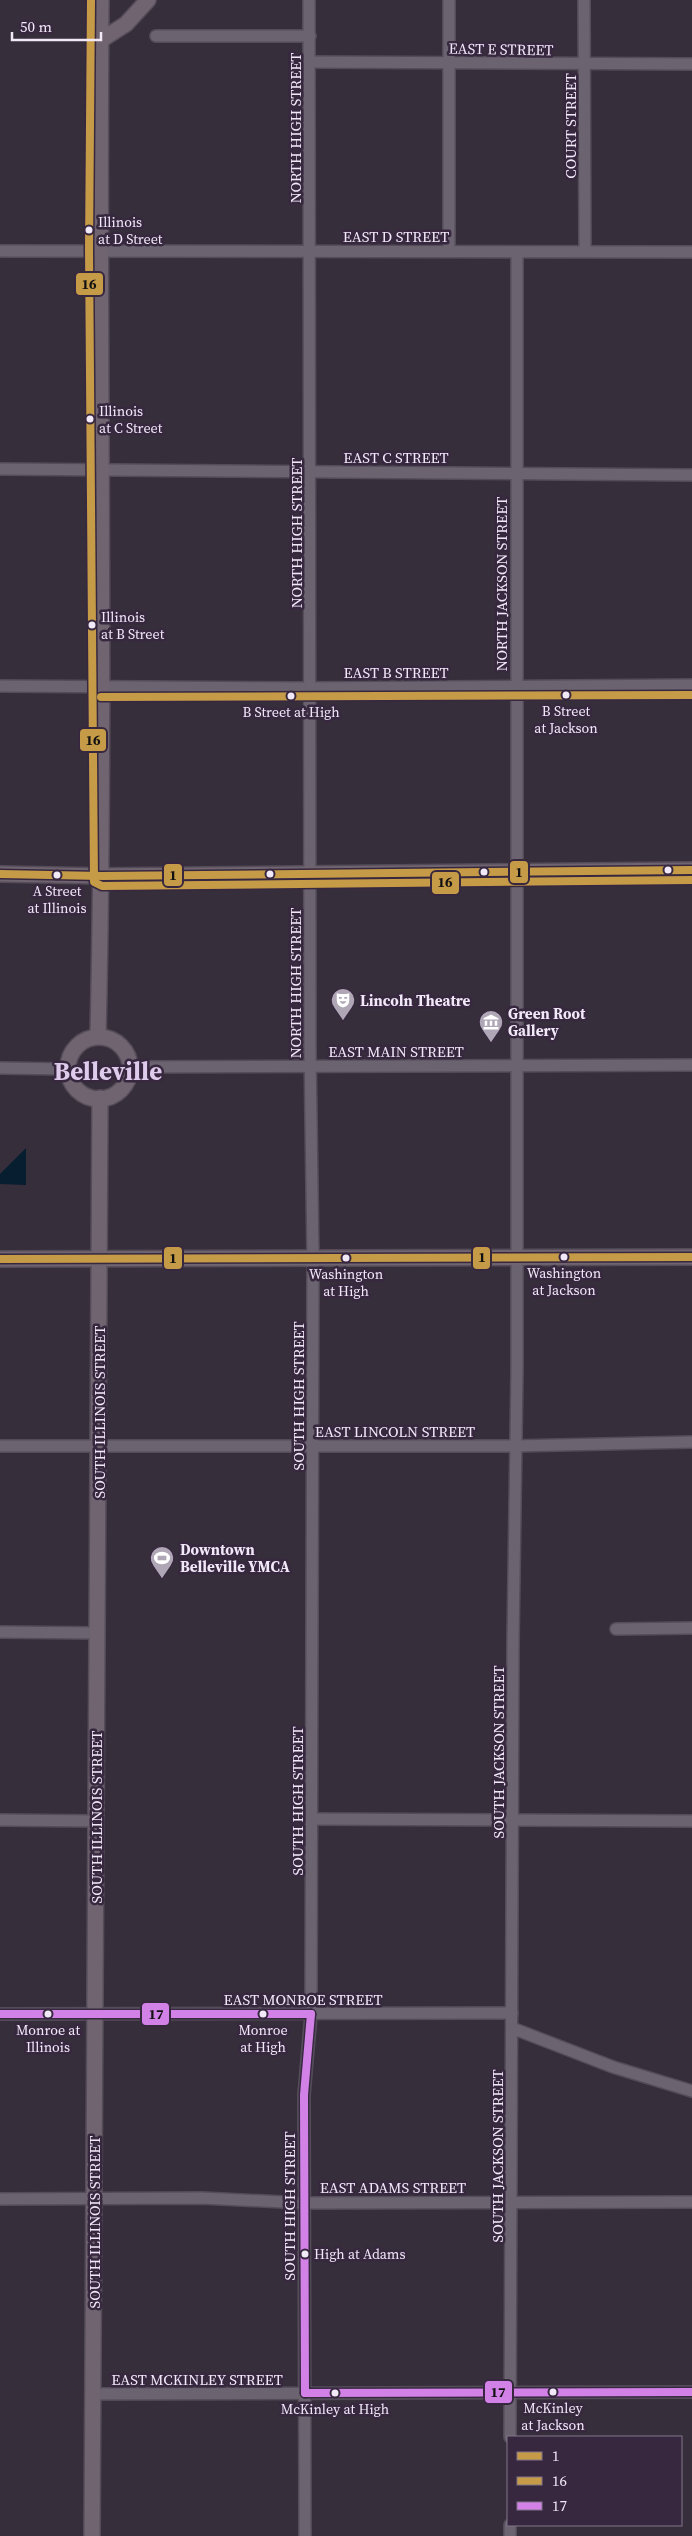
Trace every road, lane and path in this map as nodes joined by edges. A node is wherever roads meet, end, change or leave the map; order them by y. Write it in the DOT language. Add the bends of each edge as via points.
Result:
graph roads {
  1 [pos="101,0"];
  2 [pos="148,0"];
  3 [pos="309,0"];
  4 [pos="449,0"];
  5 [pos="584,0"];
  6 [pos="156,36"];
  7 [pos="310,36"];
  8 [pos="100,40"];
  9 [pos="310,62"];
  10 [pos="449,63"];
  11 [pos="692,64"];
  12 [pos="584,65"];
  13 [pos="99,249"];
  14 [pos="311,250"];
  15 [pos="0,251"];
  16 [pos="449,251"];
  17 [pos="585,251"];
  18 [pos="517,252"];
  19 [pos="692,252"];
  20 [pos="0,469"];
  21 [pos="100,470"];
  22 [pos="311,471"];
  23 [pos="517,473"];
  24 [pos="692,475"];
  25 [pos="692,685"];
  26 [pos="0,686"];
  27 [pos="516,686"];
  28 [pos="101,687"];
  29 [pos="311,688"];
  30 [pos="692,870"];
  31 [pos="516,871"];
  32 [pos="310,873"];
  33 [pos="0,874"];
  34 [pos="102,876"];
  35 [pos="98,1036"];
  36 [pos="692,1065"];
  37 [pos="310,1066"];
  38 [pos="515,1066"];
  39 [pos="130,1067"];
  40 [pos="0,1068"];
  41 [pos="68,1069"];
  42 [pos="100,1098"];
  43 [pos="692,1257"];
  44 [pos="313,1258"];
  45 [pos="516,1258"];
  46 [pos="0,1259"];
  47 [pos="99,1260"];
  48 [pos="692,1442"];
  49 [pos="0,1446"];
  50 [pos="313,1446"];
  51 [pos="515,1446"];
  52 [pos="98,1447"];
  53 [pos="616,1628"];
  54 [pos="692,1628"];
  55 [pos="0,1632"];
  56 [pos="97,1633"];
  57 [pos="312,1819"];
  58 [pos="0,1820"];
  59 [pos="514,1820"];
  60 [pos="692,1821"];
  61 [pos="96,1822"];
  62 [pos="512,2013"];
  63 [pos="0,2014"];
  64 [pos="95,2014"];
  65 [pos="311,2014"];
  66 [pos="512,2028"];
  67 [pos="692,2091"];
  68 [pos="0,2199"];
  69 [pos="94,2199"];
  70 [pos="512,2202"];
  71 [pos="692,2202"];
  72 [pos="303,2203"];
  73 [pos="692,2392"];
  74 [pos="305,2393"];
  75 [pos="93,2394"];
  76 [pos="510,2394"];
  77 [pos="510,2436"];
  78 [pos="92,2536"];
  79 [pos="305,2536"];
  1 -- 8 [label="main road"];
  2 -- 8 [label="main road" via="126,24"];
  3 -- 7 [label="street, NORTH HIGH STREET"];
  4 -- 10 [label="street"];
  5 -- 12 [label="street, COURT STREET"];
  6 -- 7 [label="street"];
  7 -- 9 [label="street, NORTH HIGH STREET"];
  8 -- 13 [label="main road"];
  9 -- 10 [label="street, EAST E STREET"];
  9 -- 14 [label="street, NORTH HIGH STREET"];
  10 -- 12 [label="street, EAST E STREET"];
  10 -- 16 [label="street"];
  11 -- 12 [label="street, EAST E STREET"];
  12 -- 17 [label="street, COURT STREET"];
  13 -- 14 [label="street, EAST D STREET"];
  13 -- 15 [label="street, EAST D STREET"];
  13 -- 21 [label="main road"];
  14 -- 16 [label="street, EAST D STREET"];
  14 -- 22 [label="street, NORTH HIGH STREET"];
  16 -- 18 [label="street, EAST D STREET"];
  17 -- 18 [label="street, EAST D STREET"];
  17 -- 19 [label="street, EAST D STREET"];
  18 -- 23 [label="street, NORTH JACKSON STREET"];
  20 -- 21 [label="street, EAST C STREET"];
  21 -- 22 [label="street, EAST C STREET"];
  21 -- 28 [label="main road"];
  22 -- 23 [label="street, EAST C STREET"];
  22 -- 29 [label="street, NORTH HIGH STREET"];
  23 -- 24 [label="street, EAST C STREET"];
  23 -- 27 [label="street, NORTH JACKSON STREET"];
  25 -- 27 [label="street, EAST B STREET"];
  26 -- 28 [label="street, EAST B STREET"];
  27 -- 29 [label="street, EAST B STREET"];
  27 -- 31 [label="street, NORTH JACKSON STREET"];
  28 -- 29 [label="street, EAST B STREET"];
  28 -- 34 [label="main road"];
  29 -- 32 [label="street, NORTH HIGH STREET"];
  30 -- 31 [label="main road"];
  31 -- 32 [label="main road"];
  31 -- 38 [label="street, NORTH JACKSON STREET"];
  32 -- 34 [label="main road"];
  32 -- 37 [label="street, NORTH HIGH STREET"];
  33 -- 34 [label="main road"];
  34 -- 35 [label="main road"];
  35 -- 39 [label="main road" via="119,1044 126,1052"];
  35 -- 41 [label="main road" via="78,1045 71,1054"];
  36 -- 38 [label="street, EAST MAIN STREET"];
  37 -- 38 [label="street, EAST MAIN STREET"];
  37 -- 39 [label="street, EAST MAIN STREET"];
  37 -- 44 [label="street, SOUTH HIGH STREET"];
  38 -- 45 [label="street, SOUTH JACKSON STREET"];
  39 -- 42 [label="main road" via="120,1090"];
  40 -- 41 [label="street"];
  41 -- 42 [label="main road" via="73,1085 81,1093"];
  42 -- 47 [label="main road, SOUTH ILLINOIS STREET"];
  43 -- 45 [label="main road"];
  44 -- 45 [label="main road"];
  44 -- 47 [label="main road"];
  44 -- 50 [label="street, SOUTH HIGH STREET"];
  45 -- 51 [label="street, SOUTH JACKSON STREET"];
  46 -- 47 [label="main road"];
  47 -- 52 [label="main road, SOUTH ILLINOIS STREET"];
  48 -- 51 [label="street, EAST LINCOLN STREET"];
  49 -- 52 [label="street, EAST LINCOLN STREET"];
  50 -- 51 [label="street, EAST LINCOLN STREET"];
  50 -- 52 [label="street, EAST LINCOLN STREET"];
  50 -- 57 [label="street, SOUTH HIGH STREET"];
  51 -- 59 [label="street, SOUTH JACKSON STREET"];
  52 -- 56 [label="main road, SOUTH ILLINOIS STREET"];
  53 -- 54 [label="street"];
  55 -- 56 [label="street"];
  56 -- 61 [label="main road, SOUTH ILLINOIS STREET"];
  57 -- 59 [label="street"];
  57 -- 65 [label="street, SOUTH HIGH STREET"];
  58 -- 61 [label="street"];
  59 -- 60 [label="street"];
  59 -- 62 [label="street, SOUTH JACKSON STREET"];
  61 -- 64 [label="main road, SOUTH ILLINOIS STREET"];
  62 -- 65 [label="street, EAST MONROE STREET"];
  62 -- 66 [label="street, SOUTH JACKSON STREET"];
  63 -- 64 [label="street, EAST MONROE STREET"];
  64 -- 65 [label="street, EAST MONROE STREET"];
  64 -- 69 [label="main road, SOUTH ILLINOIS STREET"];
  65 -- 72 [label="street, SOUTH HIGH STREET" via="304,2095"];
  66 -- 67 [label="street" via="613,2067"];
  66 -- 70 [label="street, SOUTH JACKSON STREET"];
  68 -- 69 [label="street, EAST ADAMS STREET"];
  69 -- 72 [label="street, EAST ADAMS STREET" via="202,2198"];
  69 -- 75 [label="main road, SOUTH ILLINOIS STREET"];
  70 -- 71 [label="street, EAST ADAMS STREET"];
  70 -- 72 [label="street, EAST ADAMS STREET"];
  70 -- 76 [label="street, SOUTH JACKSON STREET"];
  72 -- 74 [label="street, SOUTH HIGH STREET"];
  73 -- 76 [label="street, EAST MCKINLEY STREET"];
  74 -- 75 [label="street, EAST MCKINLEY STREET"];
  74 -- 76 [label="street, EAST MCKINLEY STREET"];
  74 -- 79 [label="street, SOUTH HIGH STREET"];
  75 -- 78 [label="main road, SOUTH ILLINOIS STREET"];
  76 -- 77 [label="street, SOUTH JACKSON STREET"];
}
